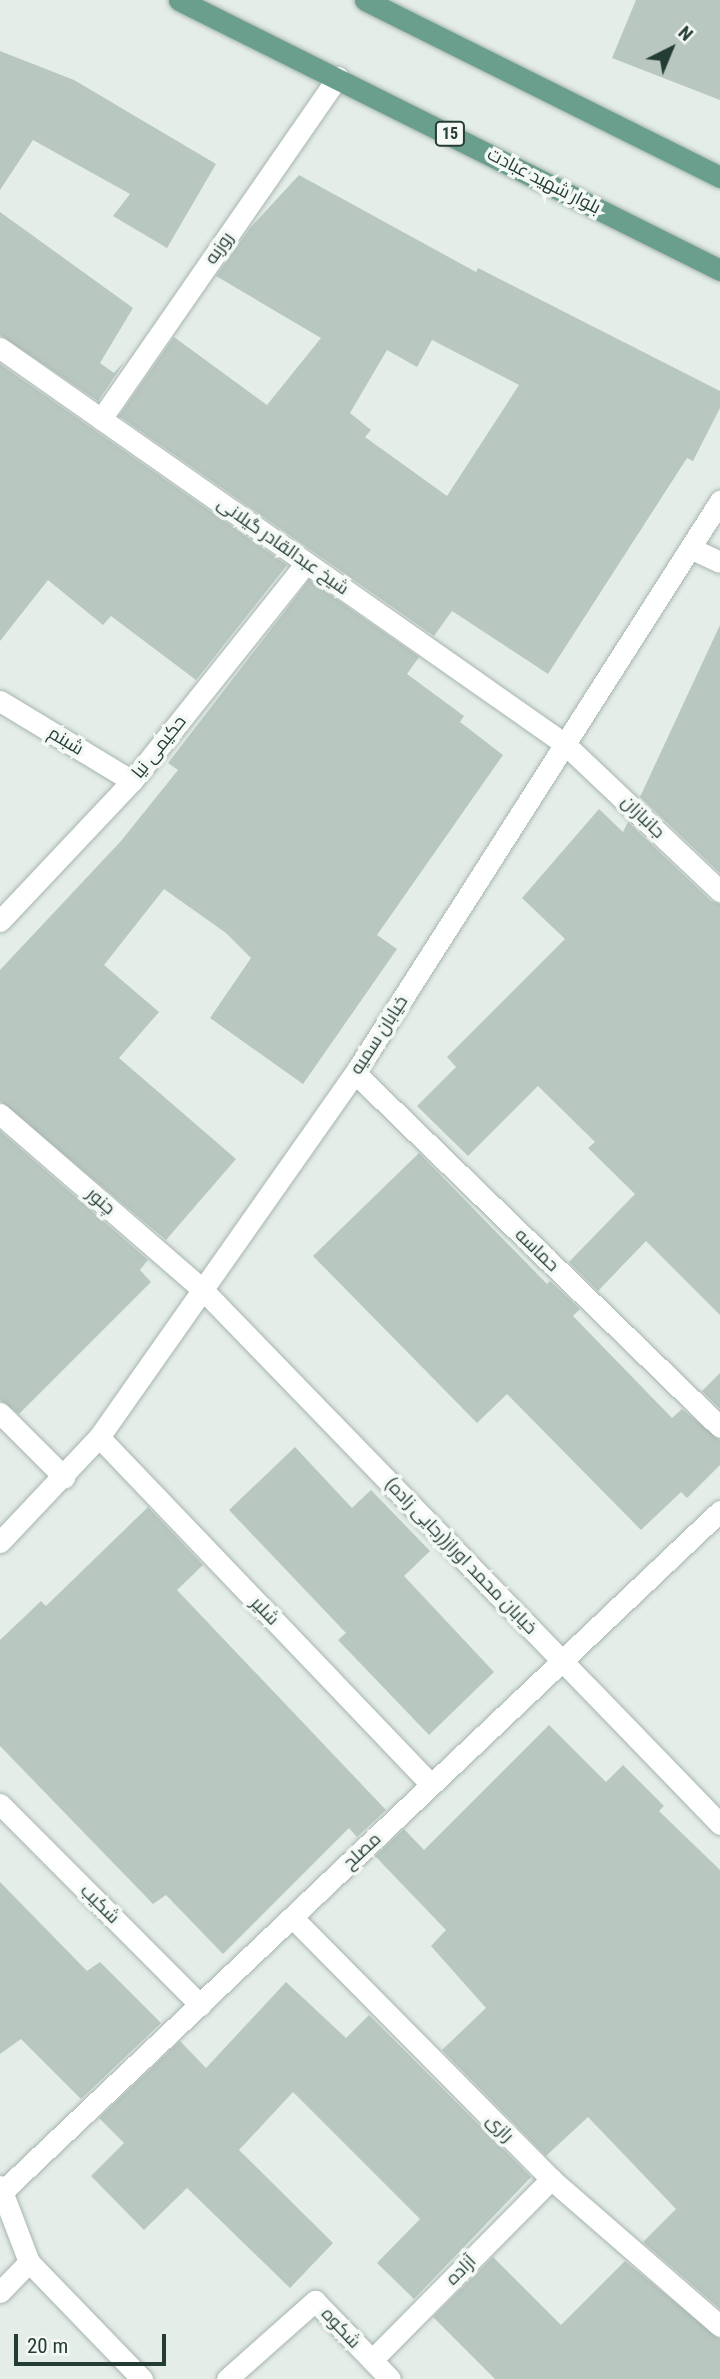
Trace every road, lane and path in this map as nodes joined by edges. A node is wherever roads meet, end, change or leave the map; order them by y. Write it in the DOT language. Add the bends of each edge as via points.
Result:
graph roads {
  1 [pos="180,0"];
  2 [pos="365,0"];
  3 [pos="338,77"];
  4 [pos="720,177"];
  5 [pos="720,270"];
  6 [pos="0,348"];
  7 [pos="101,419"];
  8 [pos="720,501"];
  9 [pos="690,548"];
  10 [pos="306,562"];
  11 [pos="720,562"];
  12 [pos="0,701"];
  13 [pos="565,744"];
  14 [pos="132,780"];
  15 [pos="720,891"];
  16 [pos="0,921"];
  17 [pos="355,1073"];
  18 [pos="0,1114"];
  19 [pos="202,1289"];
  20 [pos="0,1413"];
  21 [pos="720,1427"];
  22 [pos="99,1437"];
  23 [pos="64,1476"];
  24 [pos="720,1511"];
  25 [pos="0,1542"];
  26 [pos="562,1661"];
  27 [pos="431,1785"];
  28 [pos="0,1804"];
  29 [pos="720,1824"];
  30 [pos="292,1917"];
  31 [pos="200,2005"];
  32 [pos="551,2179"];
  33 [pos="2,2188"];
  34 [pos="29,2262"];
  35 [pos="0,2292"];
  36 [pos="720,2326"];
  37 [pos="372,2360"];
  38 [pos="142,2379"];
  39 [pos="227,2379"];
  40 [pos="390,2379"];
  1 -- 3 [label="main road, بلوار شهید عبادت / 15"];
  2 -- 4 [label="main road"];
  3 -- 5 [label="main road, بلوار شهید عبادت / 15"];
  3 -- 7 [label="street, روزبه"];
  6 -- 7 [label="street, شیخ عبدالقادر گیلانی"];
  7 -- 10 [label="street, شیخ عبدالقادر گیلانی"];
  8 -- 9 [label="street, خیابان سمیه"];
  9 -- 11 [label="street"];
  9 -- 13 [label="street, خیابان سمیه"];
  10 -- 13 [label="street, شیخ عبدالقادر گیلانی"];
  10 -- 14 [label="street, حکیمی نیا"];
  12 -- 14 [label="street, شبنم"];
  13 -- 15 [label="street, جانبازان"];
  13 -- 17 [label="street, خیابان سمیه"];
  14 -- 16 [label="street, حکیمی نیا"];
  17 -- 19 [label="street, خیابان سمیه"];
  17 -- 21 [label="street, حماسه"];
  18 -- 19 [label="street, چنور"];
  19 -- 22 [label="street, خیابان سمیه"];
  19 -- 26 [label="street, خیابان محمد اوراز(رجایی زاده)"];
  20 -- 23 [label="street"];
  22 -- 23 [label="street, خیابان سمیه"];
  22 -- 27 [label="street, شلیر"];
  23 -- 25 [label="street, خیابان سمیه"];
  24 -- 26 [label="street, مصلح"];
  26 -- 27 [label="street, مصلح"];
  26 -- 29 [label="street, خیابان محمد اوراز(رجایی زاده)"];
  27 -- 30 [label="street, مصلح"];
  28 -- 31 [label="street, شکیب"];
  30 -- 31 [label="street, مصلح"];
  30 -- 32 [label="street, رازی"];
  31 -- 33 [label="street, مصلح"];
  32 -- 36 [label="street, رازی"];
  32 -- 37 [label="street, آزاده"];
  33 -- 34 [label="street"];
  34 -- 35 [label="street"];
  34 -- 38 [label="street"];
  37 -- 39 [label="street, شکوه" via="315,2301"];
  37 -- 40 [label="street, شکوه"];
}
